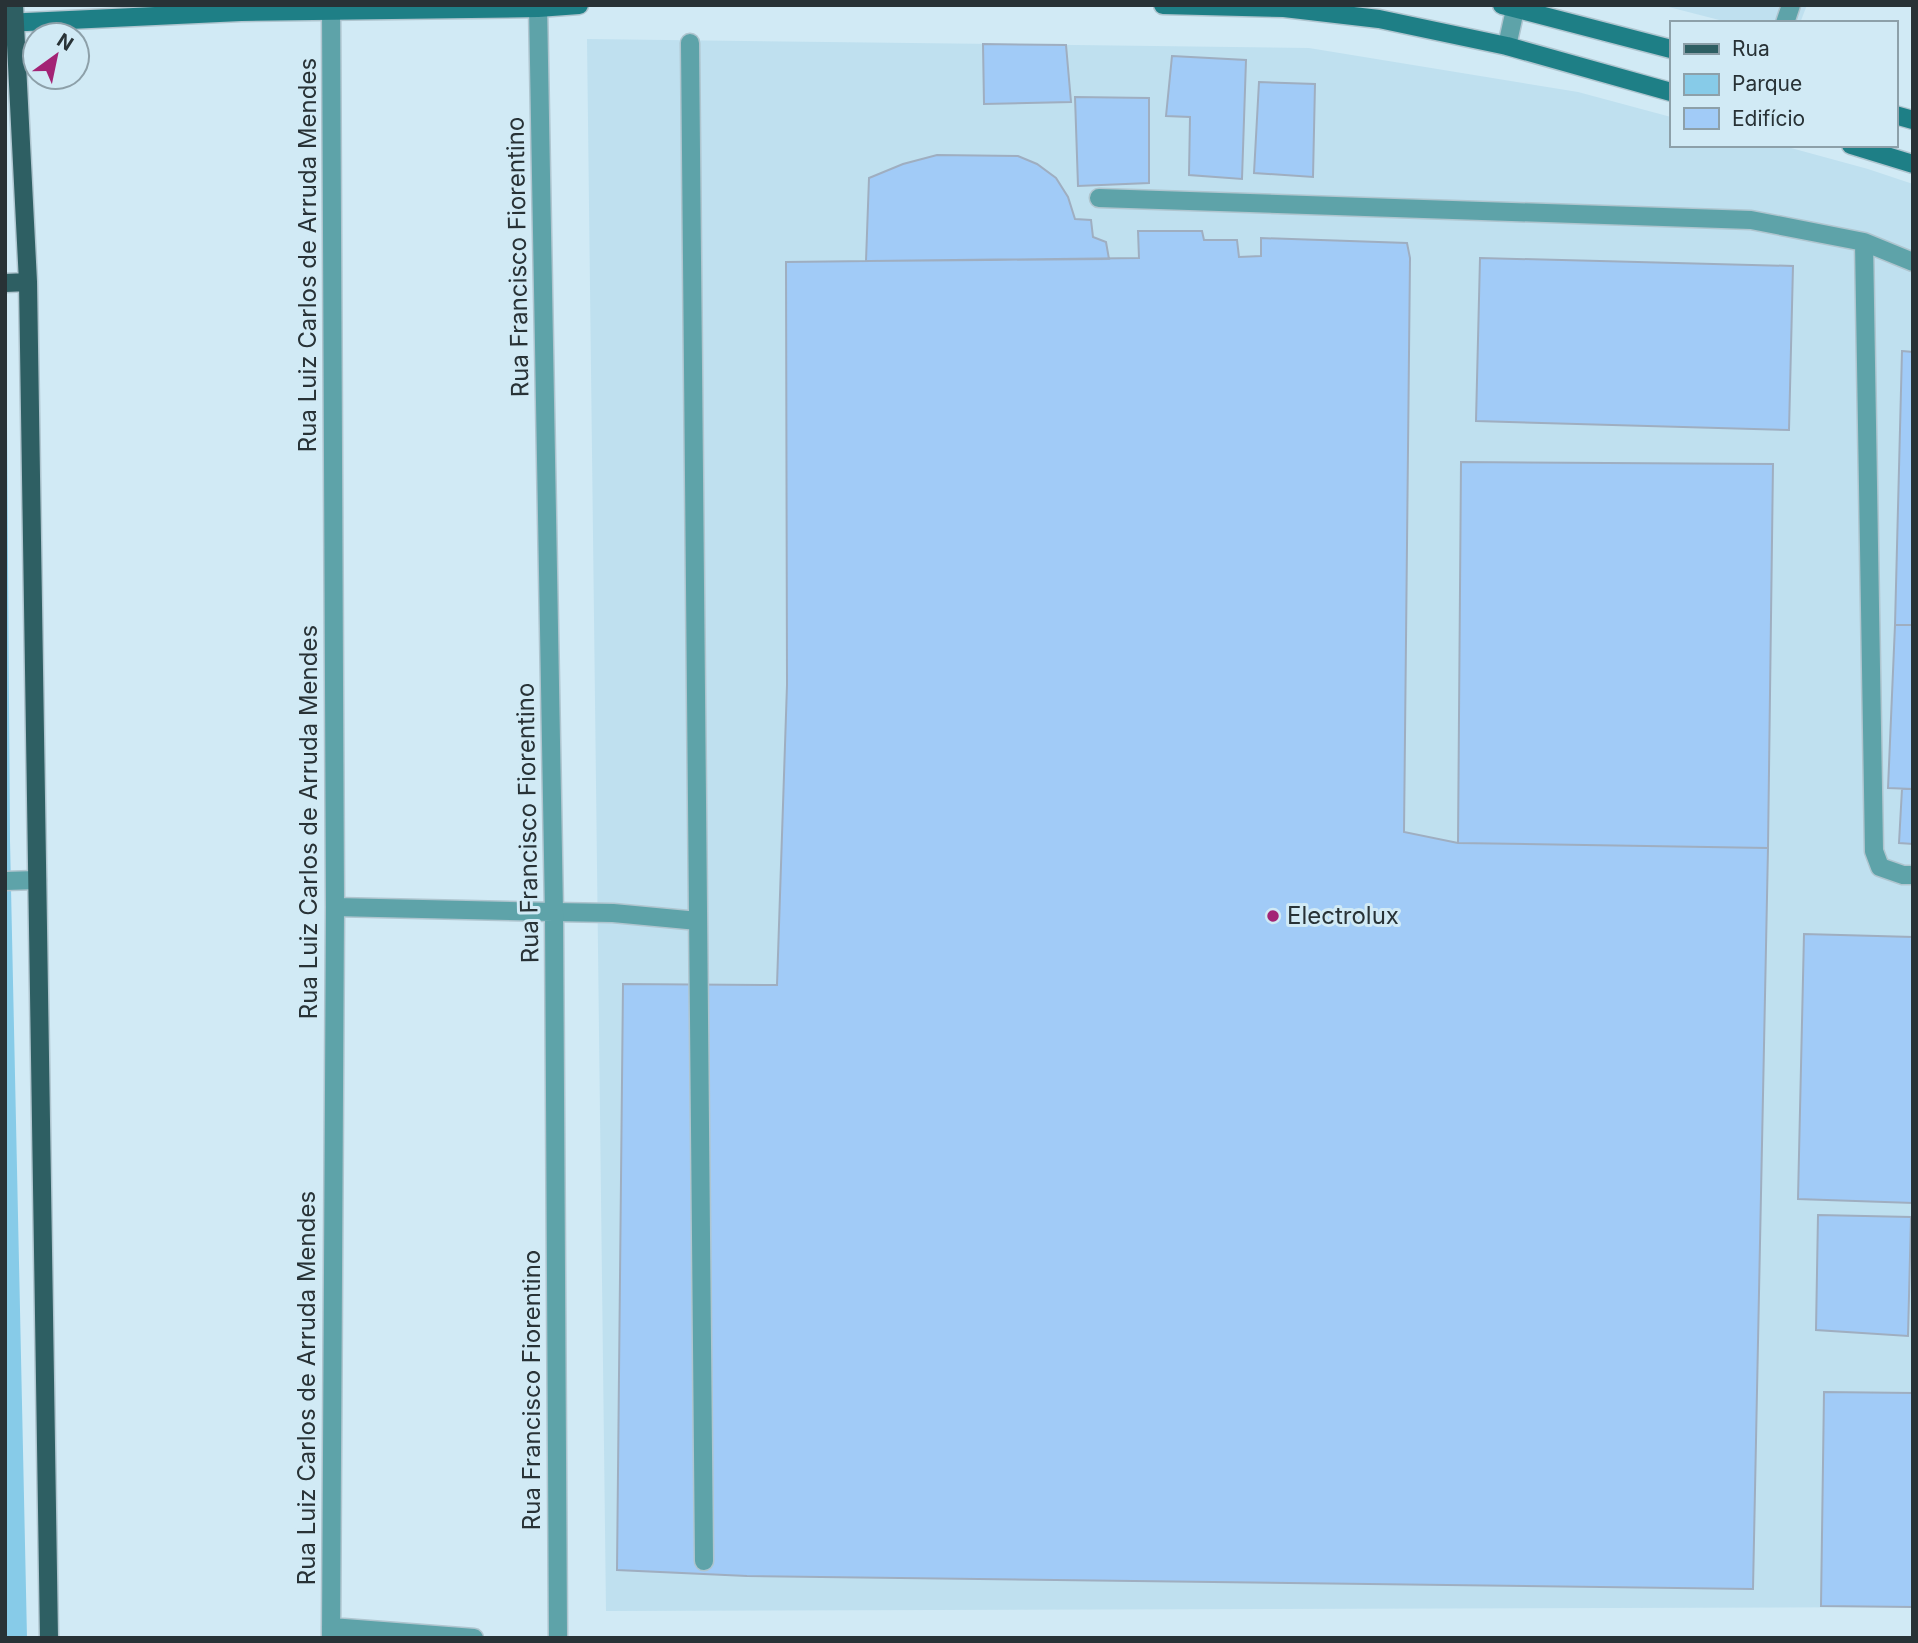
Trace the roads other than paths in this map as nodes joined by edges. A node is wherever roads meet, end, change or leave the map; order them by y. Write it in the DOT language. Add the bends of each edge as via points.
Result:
graph roads {
  1 [pos="579,5"];
  2 [pos="1163,5"];
  3 [pos="1511,6"];
  4 [pos="538,7"];
  5 [pos="331,8"];
  6 [pos="241,9"];
  7 [pos="12,17"];
  8 [pos="690,43"];
  9 [pos="1507,46"];
  10 [pos="1670,49"];
  11 [pos="1670,92"];
  12 [pos="1858,147"];
  13 [pos="1913,164"];
  14 [pos="1099,198"];
  15 [pos="1864,242"];
  16 [pos="1913,262"];
  17 [pos="28,282"];
  18 [pos="5,283"];
  19 [pos="1913,875"];
  20 [pos="37,880"];
  21 [pos="5,881"];
  22 [pos="335,907"];
  23 [pos="554,912"];
  24 [pos="698,921"];
  25 [pos="704,1560"];
  26 [pos="331,1632"];
  27 [pos="49,1638"];
  28 [pos="474,1638"];
  29 [pos="558,1638"];
  1 -- 4 [label="main road"];
  2 -- 9 [label="main road" via="1284,8 1379,19"];
  3 -- 9 [label="street"];
  3 -- 10 [label="main road"];
  4 -- 5 [label="main road"];
  4 -- 23 [label="street, Rua Francisco Fiorentino"];
  5 -- 6 [label="main road"];
  5 -- 22 [label="street, Rua Luiz Carlos de Arruda Mendes"];
  6 -- 7 [label="main road"];
  7 -- 17 [label="main road"];
  8 -- 24 [label="street"];
  9 -- 11 [label="main road"];
  12 -- 13 [label="main road"];
  14 -- 15 [label="street" via="1751,220"];
  15 -- 16 [label="street"];
  15 -- 19 [label="street" via="1874,851 1880,867"];
  17 -- 18 [label="main road"];
  17 -- 20 [label="main road"];
  20 -- 21 [label="street"];
  20 -- 27 [label="main road"];
  22 -- 23 [label="street"];
  22 -- 26 [label="street, Rua Luiz Carlos de Arruda Mendes"];
  23 -- 24 [label="street"];
  23 -- 29 [label="street, Rua Francisco Fiorentino"];
  24 -- 25 [label="street"];
  26 -- 28 [label="street"];
}
